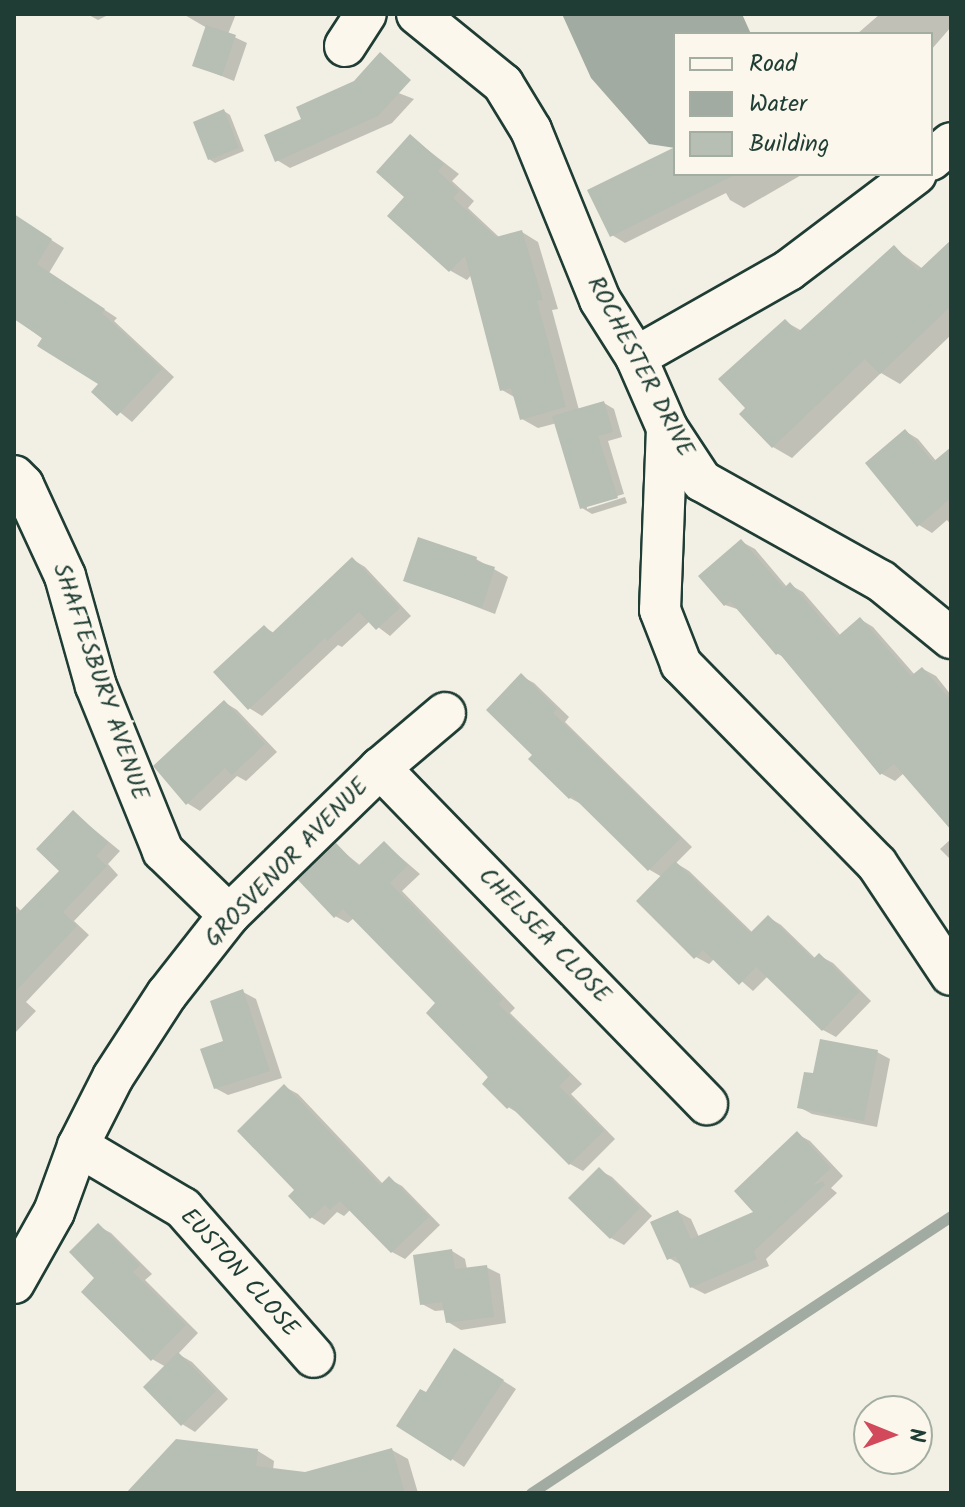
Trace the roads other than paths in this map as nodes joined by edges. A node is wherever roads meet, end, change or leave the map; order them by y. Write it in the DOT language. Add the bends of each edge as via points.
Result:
graph roads {
  1 [pos="417,14"];
  2 [pos="951,143"];
  3 [pos="933,158"];
  4 [pos="913,176"];
  5 [pos="636,357"];
  6 [pos="667,428"];
  7 [pos="14,476"];
  8 [pos="951,638"];
  9 [pos="445,713"];
  10 [pos="380,768"];
  11 [pos="229,915"];
  12 [pos="951,975"];
  13 [pos="707,1104"];
  14 [pos="78,1146"];
  15 [pos="14,1283"];
  16 [pos="314,1357"];
  1 -- 5 [label="street, ROCHESTER DRIVE" via="503,84 531,130 600,300"];
  2 -- 3 [label="street"];
  4 -- 5 [label="street" via="789,270"];
  5 -- 6 [label="street, ROCHESTER DRIVE"];
  6 -- 8 [label="street, ROCHESTER DRIVE" via="702,481 881,581"];
  6 -- 12 [label="street" via="660,610 681,664 877,864"];
  7 -- 11 [label="street, SHAFTESBURY AVENUE" via="65,576 96,686 163,851"];
  9 -- 10 [label="street, GROSVENOR AVENUE"];
  10 -- 11 [label="street, GROSVENOR AVENUE"];
  10 -- 13 [label="street, CHELSEA CLOSE"];
  11 -- 14 [label="street, GROSVENOR AVENUE" via="167,994 113,1077"];
  14 -- 15 [label="street, GROSVENOR AVENUE" via="54,1212"];
  14 -- 16 [label="street, EUSTON CLOSE" via="183,1208"];
}
